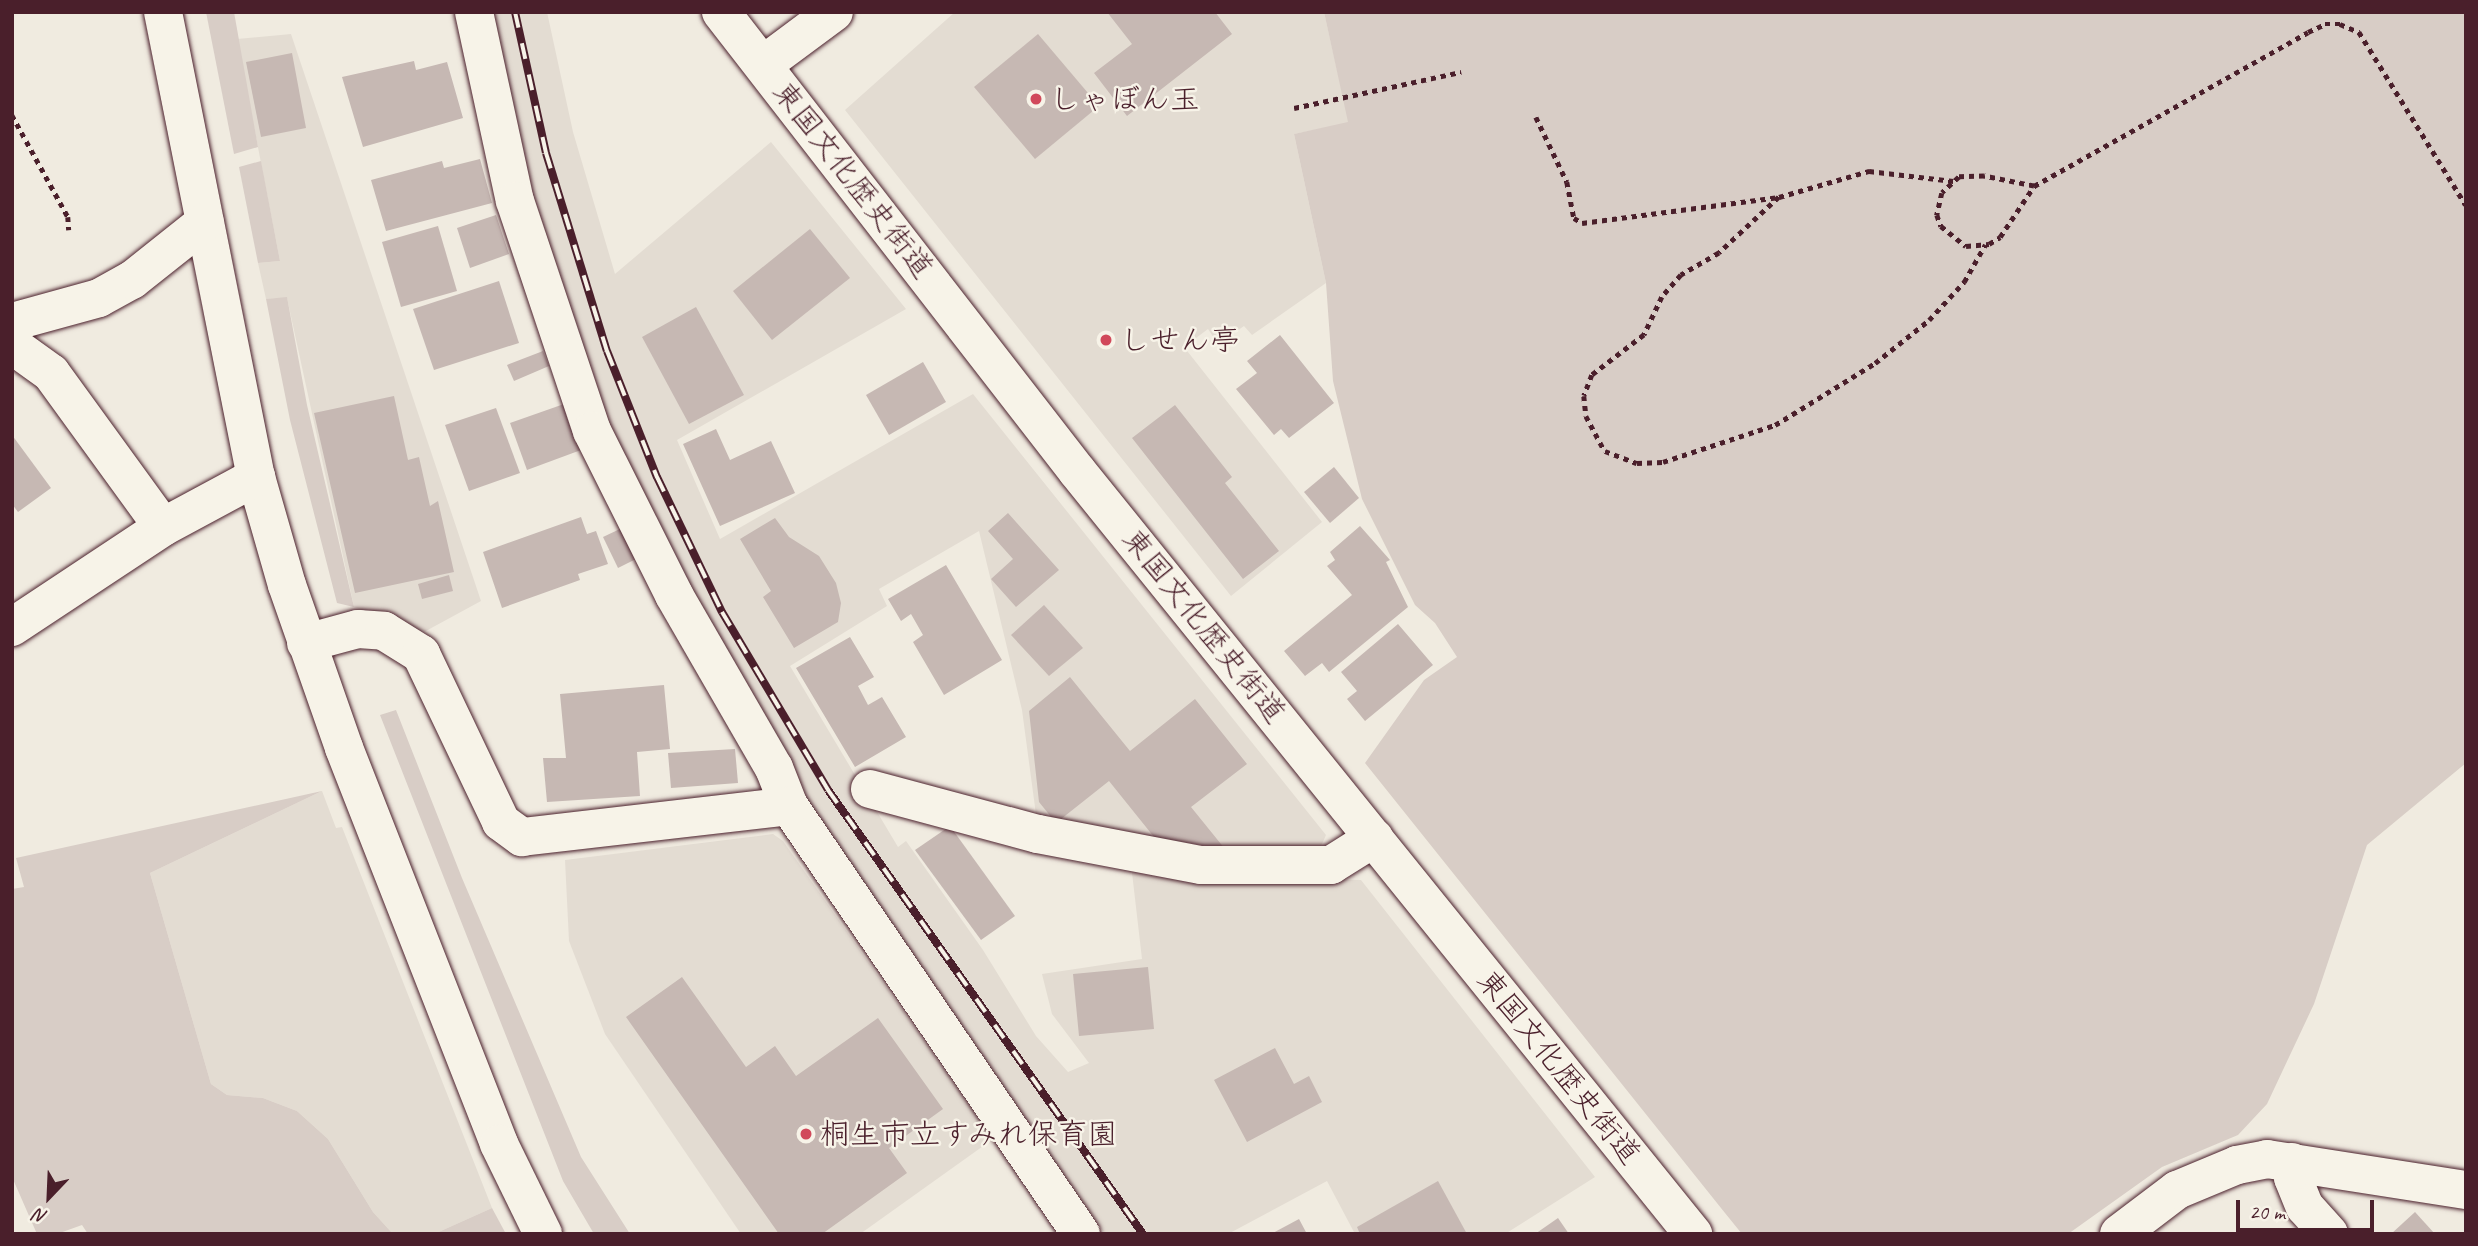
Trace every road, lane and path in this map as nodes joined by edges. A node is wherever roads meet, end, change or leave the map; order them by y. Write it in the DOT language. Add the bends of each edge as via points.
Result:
graph roads {
  1 [pos="163,12"];
  2 [pos="474,12"];
  3 [pos="721,12"];
  4 [pos="834,12"];
  5 [pos="764,64"];
  6 [pos="1461,72"];
  7 [pos="1294,108"];
  8 [pos="12,115"];
  9 [pos="1536,117"];
  10 [pos="1954,181"];
  11 [pos="2034,186"];
  12 [pos="1779,197"];
  13 [pos="2466,205"];
  14 [pos="205,222"];
  15 [pos="69,230"];
  16 [pos="1986,245"];
  17 [pos="12,322"];
  18 [pos="12,345"];
  19 [pos="256,477"];
  20 [pos="163,527"];
  21 [pos="12,627"];
  22 [pos="306,643"];
  23 [pos="870,789"];
  24 [pos="789,806"];
  25 [pos="1374,838"];
  26 [pos="2292,1162"];
  27 [pos="2466,1190"];
  28 [pos="543,1234"];
  29 [pos="1081,1234"];
  30 [pos="1693,1234"];
  31 [pos="2119,1234"];
  32 [pos="2329,1234"];
  1 -- 14 [label="main road"];
  2 -- 24 [label="main road" via="515,201 592,431 674,595 774,768"];
  3 -- 5 [label="main road, 東国文化歴史街道"];
  4 -- 5 [label="main road"];
  5 -- 25 [label="main road, 東国文化歴史街道" via="1077,471"];
  6 -- 7 [label="path"];
  8 -- 15 [label="path" via="68,217"];
  9 -- 12 [label="path" via="1567,182 1574,218 1582,223"];
  10 -- 11 [label="path" via="1971,175"];
  10 -- 12 [label="path" via="1869,171"];
  10 -- 16 [label="path" via="1938,204 1941,226 1966,246"];
  11 -- 13 [label="path" via="2308,32 2332,24 2359,32"];
  11 -- 16 [label="path" via="2000,237"];
  12 -- 16 [label="path" via="1719,253 1681,275 1662,297 1644,335 1592,375 1584,396 1586,416 1605,451 1637,463 1663,462 1775,425 1875,363 1929,320 1964,282"];
  14 -- 17 [label="main road" via="132,280 99,298"];
  14 -- 19 [label="main road"];
  18 -- 20 [label="main road" via="51,373"];
  19 -- 20 [label="main road"];
  19 -- 22 [label="main road"];
  20 -- 21 [label="main road"];
  22 -- 24 [label="main road" via="358,629 384,631 421,654 502,822 522,837"];
  22 -- 28 [label="main road" via="499,1144"];
  23 -- 25 [label="main road" via="1038,834 1201,865 1331,865"];
  24 -- 29 [label="main road"];
  25 -- 30 [label="main road, 東国文化歴史街道"];
  26 -- 27 [label="main road"];
  26 -- 31 [label="main road" via="2267,1159 2207,1175 2177,1190"];
  26 -- 32 [label="main road" via="2305,1207"];
}
